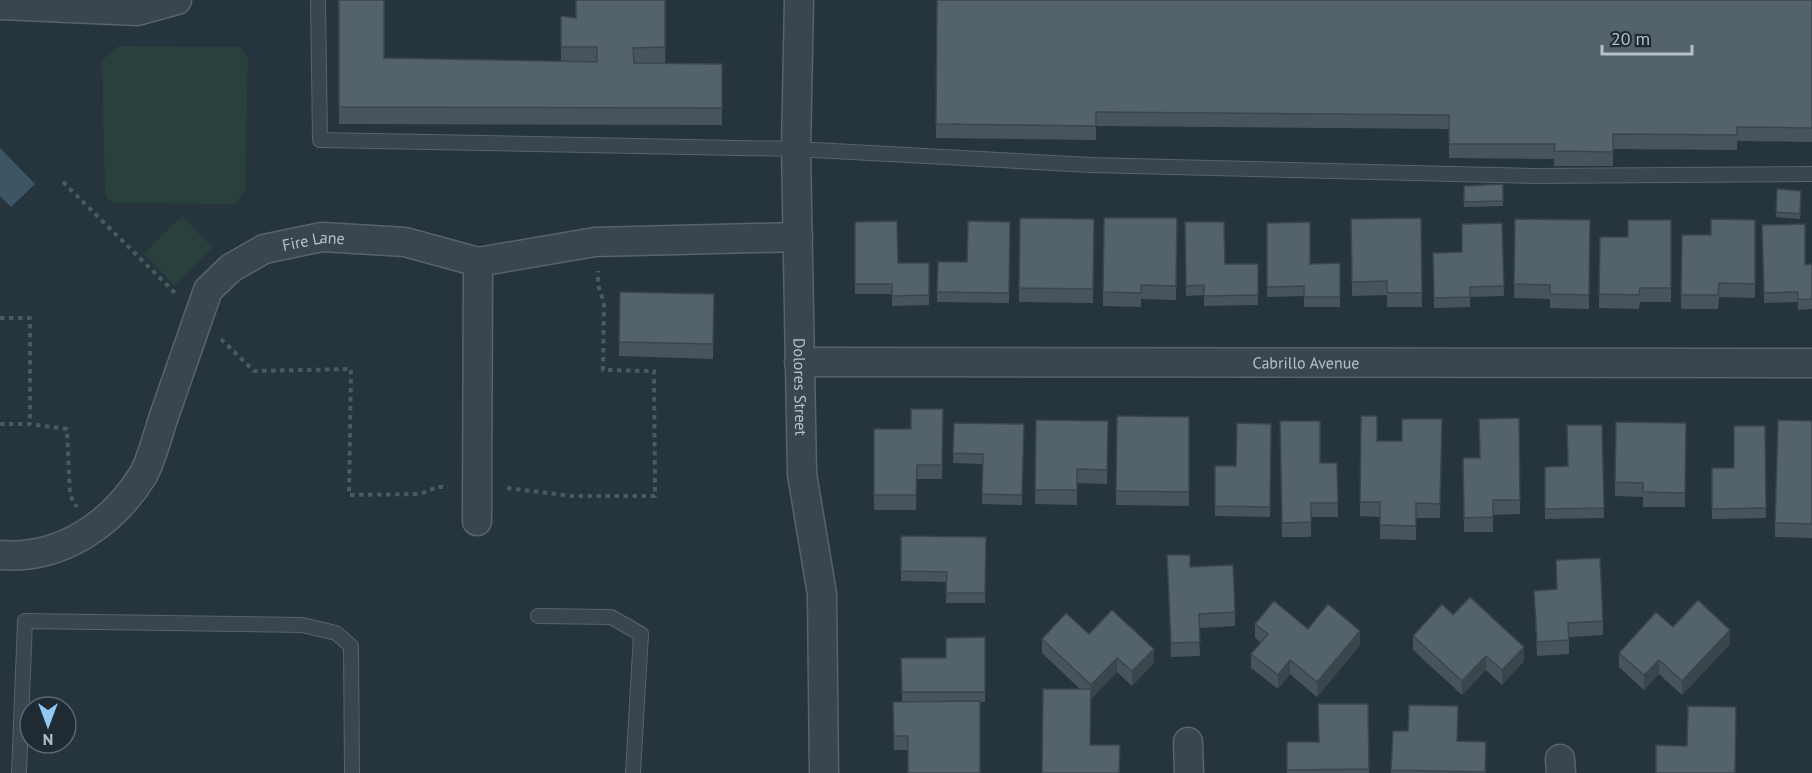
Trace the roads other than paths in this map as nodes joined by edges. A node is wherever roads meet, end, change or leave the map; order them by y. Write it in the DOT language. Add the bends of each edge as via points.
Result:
graph roads {
  1 [pos="177,0"];
  2 [pos="318,0"];
  3 [pos="799,0"];
  4 [pos="0,5"];
  5 [pos="796,149"];
  6 [pos="1812,174"];
  7 [pos="798,237"];
  8 [pos="478,262"];
  9 [pos="799,362"];
  10 [pos="1812,363"];
  11 [pos="477,521"];
  12 [pos="0,555"];
  13 [pos="538,616"];
  14 [pos="1188,742"];
  15 [pos="19,773"];
  16 [pos="352,773"];
  17 [pos="633,773"];
  18 [pos="824,773"];
  19 [pos="1189,773"];
  1 -- 4 [label="street" via="137,11"];
  2 -- 5 [label="lane" via="320,140"];
  3 -- 5 [label="street, Dolores Street"];
  5 -- 6 [label="lane" via="1115,166 1532,176"];
  5 -- 7 [label="street, Dolores Street"];
  7 -- 8 [label="street, Fire Lane" via="595,242"];
  7 -- 9 [label="street, Dolores Street"];
  8 -- 11 [label="street"];
  8 -- 12 [label="street, Fire Lane" via="405,242 322,237 264,249 231,268 208,290 144,473 121,506 92,530 54,550"];
  9 -- 10 [label="street, Cabrillo Avenue"];
  9 -- 18 [label="street, Dolores Street" via="802,474 822,594"];
  13 -- 17 [label="lane" via="611,617 641,633"];
  14 -- 19 [label="street"];
  15 -- 16 [label="lane" via="25,621 302,625 336,633 351,646"];
}
